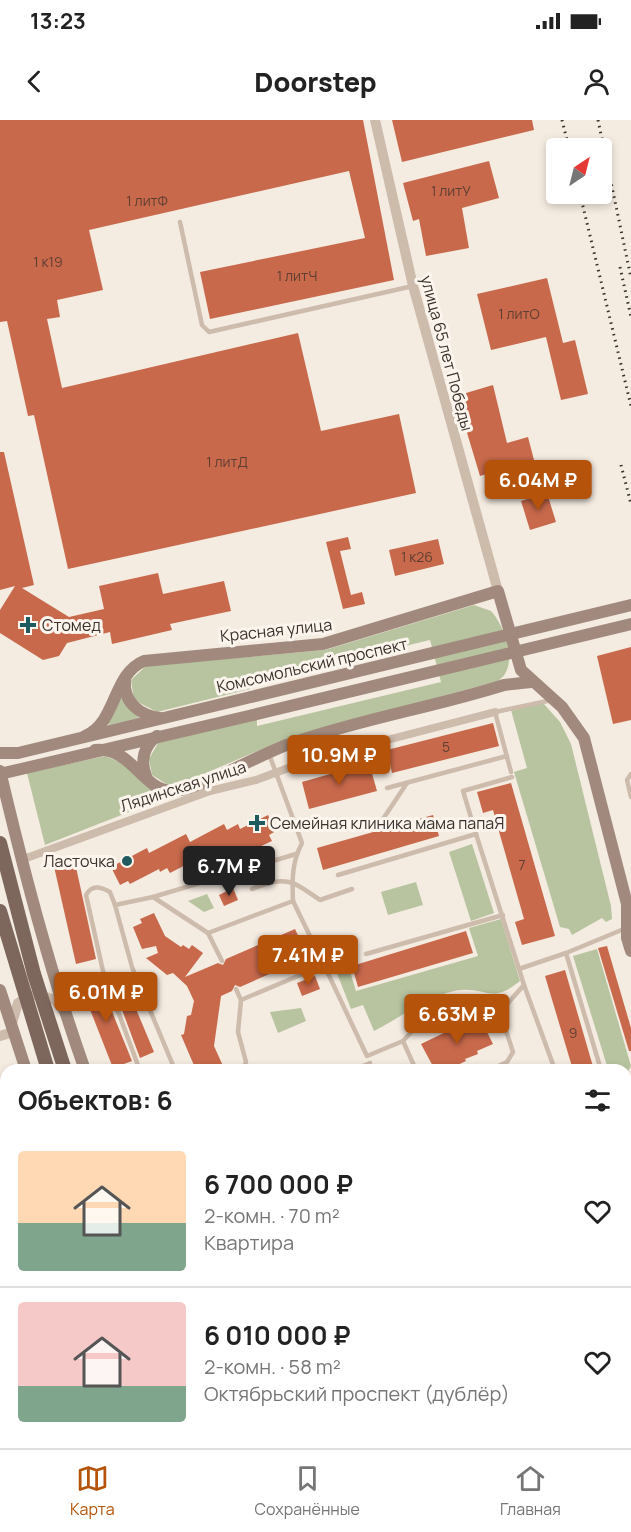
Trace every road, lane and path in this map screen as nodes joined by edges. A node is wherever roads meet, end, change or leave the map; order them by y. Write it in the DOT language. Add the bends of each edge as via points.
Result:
graph roads {
  1 [pos="375,120"];
  2 [pos="180,222"];
  3 [pos="413,286"];
  4 [pos="498,591"];
  5 [pos="631,605"];
  6 [pos="631,624"];
  7 [pos="128,674"];
  8 [pos="531,682"];
  9 [pos="554,700"];
  10 [pos="495,712"];
  11 [pos="165,717"];
  12 [pos="161,735"];
  13 [pos="85,736"];
  14 [pos="95,750"];
  15 [pos="269,752"];
  16 [pos="0,753"];
  17 [pos="507,756"];
  18 [pos="0,773"];
  19 [pos="275,773"];
  20 [pos="631,774"];
  21 [pos="147,779"];
  22 [pos="407,783"];
  23 [pos="387,788"];
  24 [pos="631,798"];
  25 [pos="383,819"];
  26 [pos="476,834"];
  27 [pos="0,843"];
  28 [pos="296,854"];
  29 [pos="21,860"];
  30 [pos="338,875"];
  31 [pos="292,881"];
  32 [pos="252,889"];
  33 [pos="352,890"];
  34 [pos="627,890"];
  35 [pos="153,897"];
  36 [pos="293,901"];
  37 [pos="115,905"];
  38 [pos="0,911"];
  39 [pos="502,915"];
  40 [pos="627,927"];
  41 [pos="208,933"];
  42 [pos="631,951"];
  43 [pos="566,953"];
  44 [pos="366,954"];
  45 [pos="222,961"];
  46 [pos="324,965"];
  47 [pos="519,969"];
  48 [pos="524,986"];
  49 [pos="236,989"];
  50 [pos="0,990"];
  51 [pos="241,1000"];
  52 [pos="500,1012"];
  53 [pos="66,1015"];
  54 [pos="8,1033"];
  55 [pos="403,1041"];
  56 [pos="367,1056"];
  57 [pos="370,1063"];
  58 [pos="23,1064"];
  59 [pos="46,1064"];
  60 [pos="62,1064"];
  61 [pos="84,1064"];
  62 [pos="137,1064"];
  63 [pos="172,1064"];
  64 [pos="245,1064"];
  65 [pos="413,1064"];
  66 [pos="503,1064"];
  67 [pos="553,1064"];
  68 [pos="599,1064"];
  69 [pos="0,1160"];
  70 [pos="0,1166"];
  1 -- 3 [label="street, улица 65 лет Победы"];
  2 -- 3 [label="lane" via="202,325 209,332"];
  3 -- 4 [label="street, улица 65 лет Победы"];
  4 -- 7 [label="main road, Красная улица" via="323,644 161,658 139,663"];
  4 -- 8 [label="main road" via="519,667"];
  5 -- 11 [label="main road, Комсомольский проспект, bridge"];
  6 -- 12 [label="main road, Комсомольский проспект, bridge"];
  7 -- 11 [label="main road" via="125,689 130,703 150,716"];
  7 -- 13 [label="main road" via="104,720"];
  8 -- 9 [label="main road"];
  8 -- 15 [label="main road, Лядинская улица" via="504,685 313,736"];
  9 -- 10 [label="lane"];
  9 -- 34 [label="main road" via="584,738"];
  10 -- 17 [label="lane"];
  10 -- 19 [label="street, Лядинская улица" via="310,760"];
  11 -- 13 [label="main road, Комсомольский проспект"];
  12 -- 14 [label="main road, Комсомольский проспект"];
  12 -- 21 [label="main road" via="150,743 144,756"];
  13 -- 16 [label="main road, Комсомольский проспект" via="18,753"];
  14 -- 18 [label="main road, Комсомольский проспект"];
  14 -- 21 [label="main road, Лядинская улица" via="117,754"];
  15 -- 19 [label="lane"];
  15 -- 21 [label="main road, Лядинская улица" via="179,790 161,789"];
  17 -- 22 [label="lane"];
  17 -- 26 [label="lane" via="512,774 463,791"];
  18 -- 29 [label="main road"];
  19 -- 28 [label="lane" via="302,843"];
  19 -- 29 [label="street, Лядинская улица" via="157,809"];
  20 -- 24 [label="lane" via="627,780"];
  22 -- 23 [label="lane"];
  22 -- 25 [label="lane"];
  26 -- 30 [label="lane"];
  26 -- 39 [label="lane"];
  27 -- 60 [label="main road, bridge"];
  28 -- 31 [label="lane"];
  28 -- 35 [label="lane"];
  29 -- 53 [label="main road"];
  31 -- 32 [label="lane" via="278,879"];
  31 -- 33 [label="lane" via="320,900"];
  31 -- 36 [label="lane"];
  34 -- 40 [label="main road"];
  35 -- 37 [label="lane"];
  35 -- 41 [label="lane"];
  36 -- 41 [label="lane"];
  36 -- 46 [label="lane"];
  37 -- 62 [label="lane" via="110,892 99,887 86,895 103,971"];
  37 -- 63 [label="lane" via="132,967"];
  38 -- 59 [label="main road, bridge"];
  39 -- 44 [label="lane"];
  39 -- 47 [label="lane"];
  40 -- 42 [label="main road"];
  40 -- 43 [label="lane"];
  41 -- 45 [label="lane"];
  43 -- 47 [label="lane"];
  43 -- 68 [label="lane"];
  46 -- 51 [label="lane"];
  46 -- 56 [label="lane"];
  47 -- 48 [label="lane"];
  48 -- 52 [label="lane"];
  48 -- 67 [label="lane"];
  49 -- 51 [label="lane"];
  50 -- 54 [label="main road"];
  51 -- 64 [label="lane" via="238,1032"];
  52 -- 55 [label="lane" via="474,1004 413,1030"];
  52 -- 66 [label="lane" via="513,1052"];
  53 -- 54 [label="street" via="49,997 29,996 14,1009"];
  53 -- 61 [label="main road"];
  54 -- 58 [label="main road"];
  55 -- 56 [label="lane"];
  55 -- 65 [label="lane"];
  56 -- 57 [label="lane"];
  69 -- 70 [label="lane"];
}
